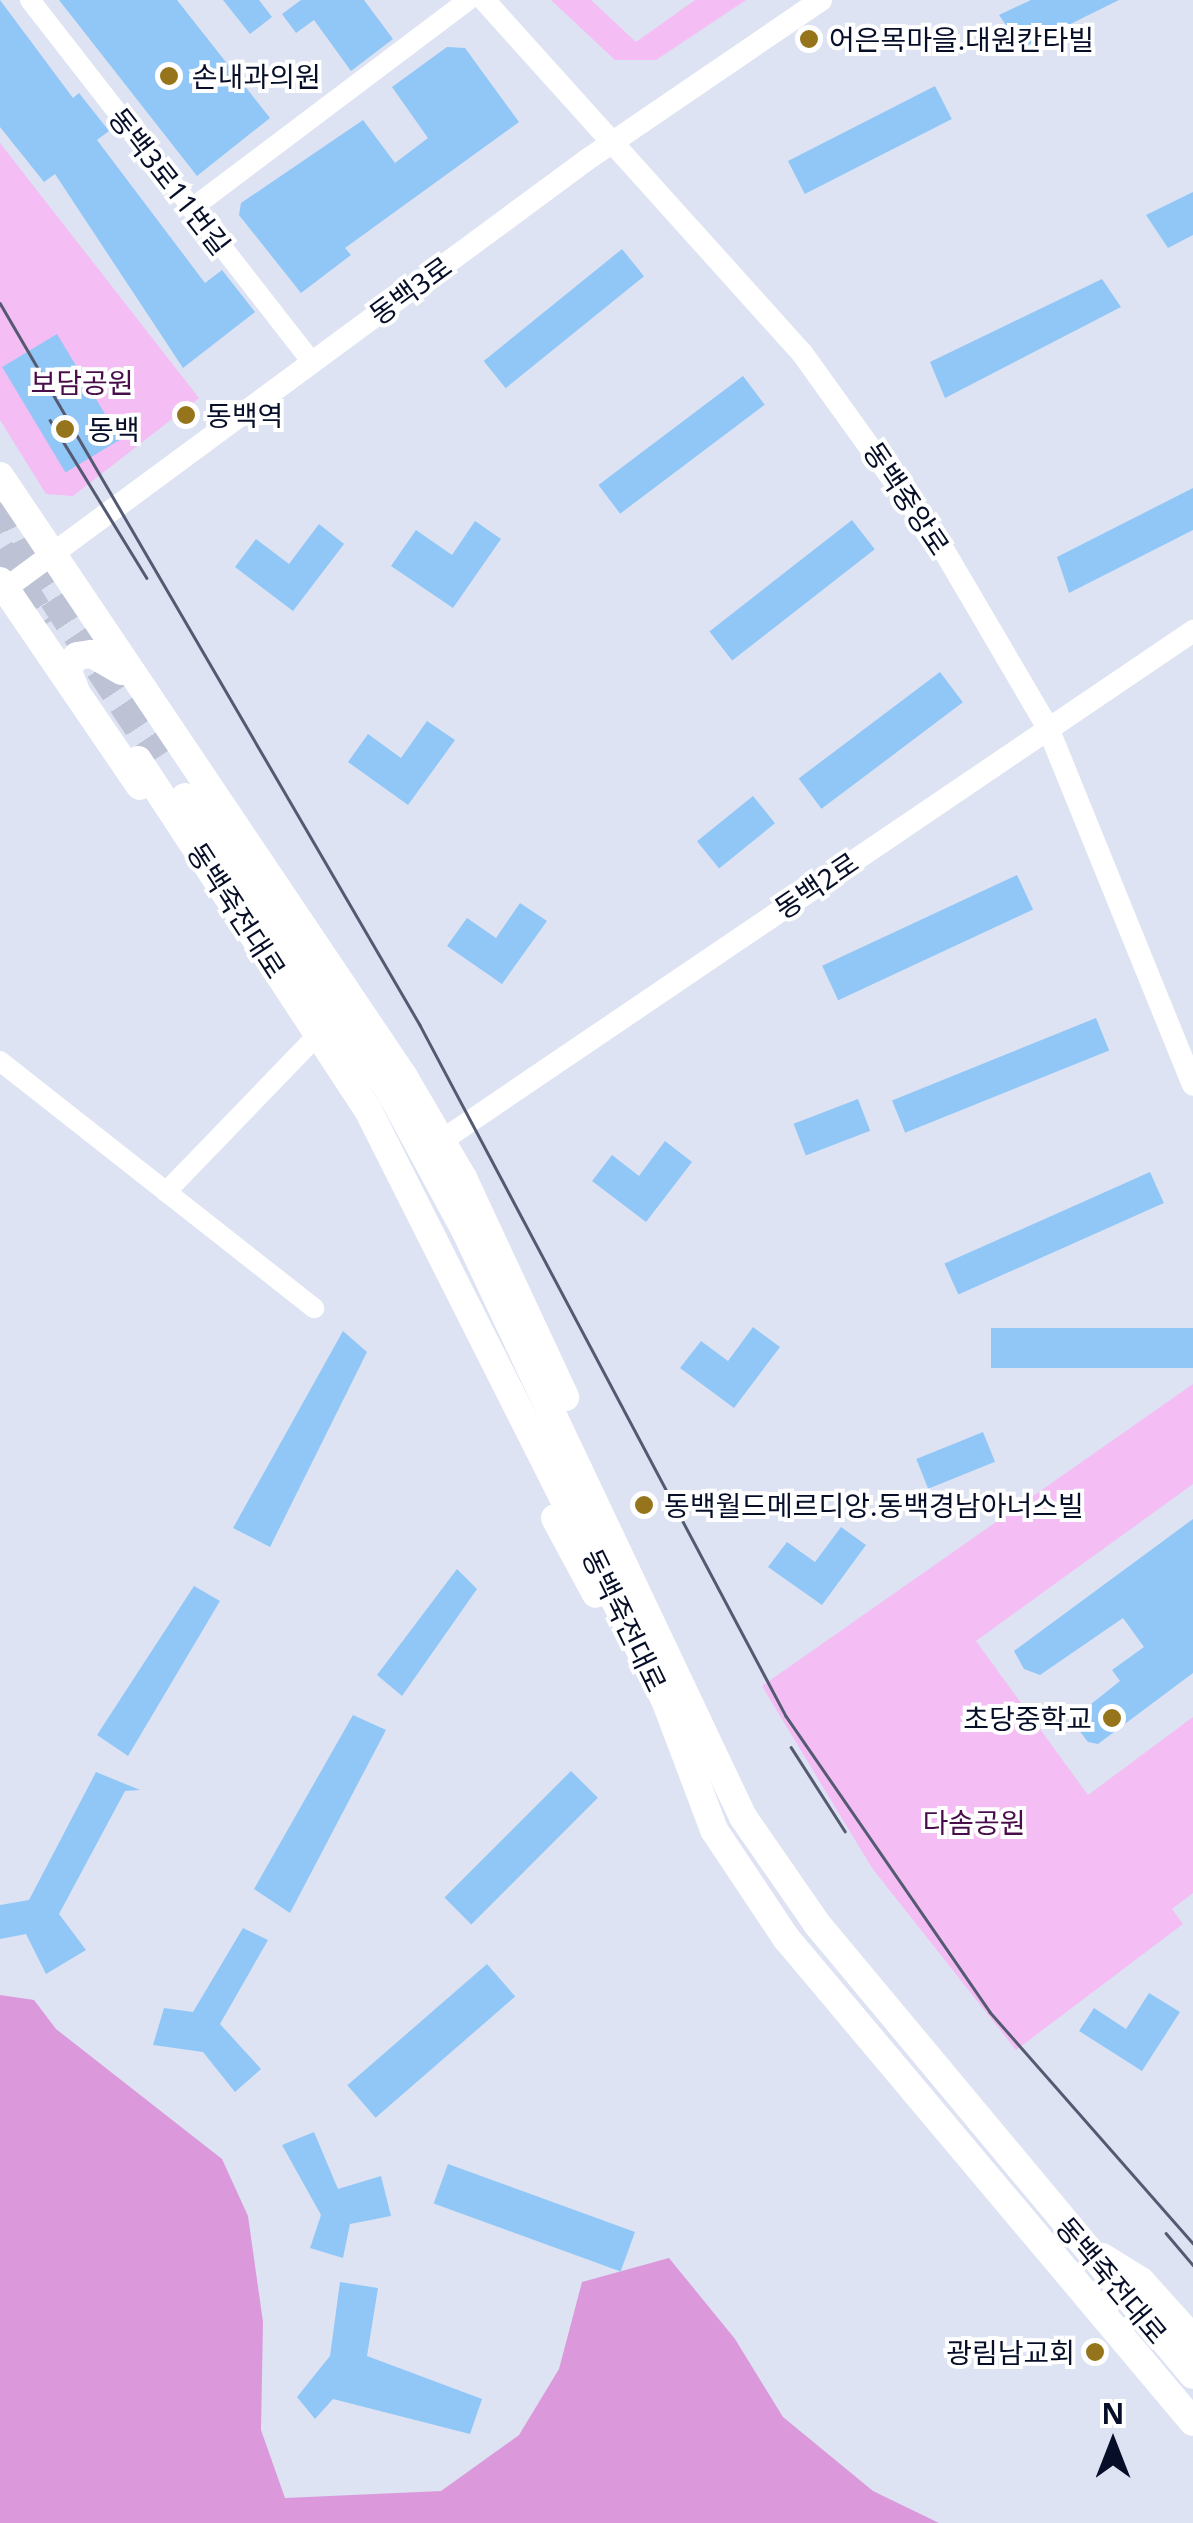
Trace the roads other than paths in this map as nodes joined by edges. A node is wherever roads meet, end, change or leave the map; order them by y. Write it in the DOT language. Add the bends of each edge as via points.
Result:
graph roads {
  1 [pos="30,0"];
  2 [pos="468,0"];
  3 [pos="484,0"];
  4 [pos="821,0"];
  5 [pos="616,140"];
  6 [pos="191,209"];
  7 [pos="312,362"];
  8 [pos="0,476"];
  9 [pos="46,553"];
  10 [pos="2,588"];
  11 [pos="1193,631"];
  12 [pos="127,674"];
  13 [pos="76,691"];
  14 [pos="1048,728"];
  15 [pos="148,759"];
  16 [pos="309,1044"];
  17 [pos="0,1060"];
  18 [pos="1193,1085"];
  19 [pos="442,1141"];
  20 [pos="166,1192"];
  21 [pos="314,1308"];
  22 [pos="671,1688"];
  23 [pos="1080,2244"];
  24 [pos="1193,2338"];
  25 [pos="1193,2376"];
  26 [pos="1193,2425"];
  1 -- 6 [label="street, 동백3로11번길"];
  2 -- 6 [label="street"];
  3 -- 5 [label="street, 동백중앙로"];
  4 -- 5 [label="street, 동백3로"];
  5 -- 7 [label="street, 동백3로"];
  5 -- 14 [label="street, 동백중앙로" via="864,434"];
  6 -- 7 [label="street, 동백3로11번길"];
  7 -- 9 [label="street, 동백3로"];
  8 -- 9 [label="main road"];
  9 -- 10 [label="street, 동백3로"];
  9 -- 12 [label="main road"];
  10 -- 13 [label="main road"];
  11 -- 14 [label="street, 동백2로"];
  12 -- 13 [label="main road" via="92,654 77,656 67,669"];
  12 -- 19 [label="main road"];
  13 -- 16 [label="main road"];
  14 -- 18 [label="street, 동백중앙로"];
  14 -- 19 [label="street, 동백2로"];
  15 -- 22 [label="main road, 동백죽전대로" via="392,1094"];
  16 -- 20 [label="street"];
  16 -- 22 [label="main road" via="465,1314 575,1562"];
  17 -- 20 [label="street"];
  19 -- 22 [label="main road" via="644,1572"];
  20 -- 21 [label="street"];
  22 -- 23 [label="main road, 동백죽전대로" via="742,1818 817,1924"];
  22 -- 26 [label="main road, 동백죽전대로" via="714,1830 786,1938"];
  23 -- 24 [label="main road" via="1141,2281"];
  23 -- 25 [label="main road, 동백죽전대로"];
}
